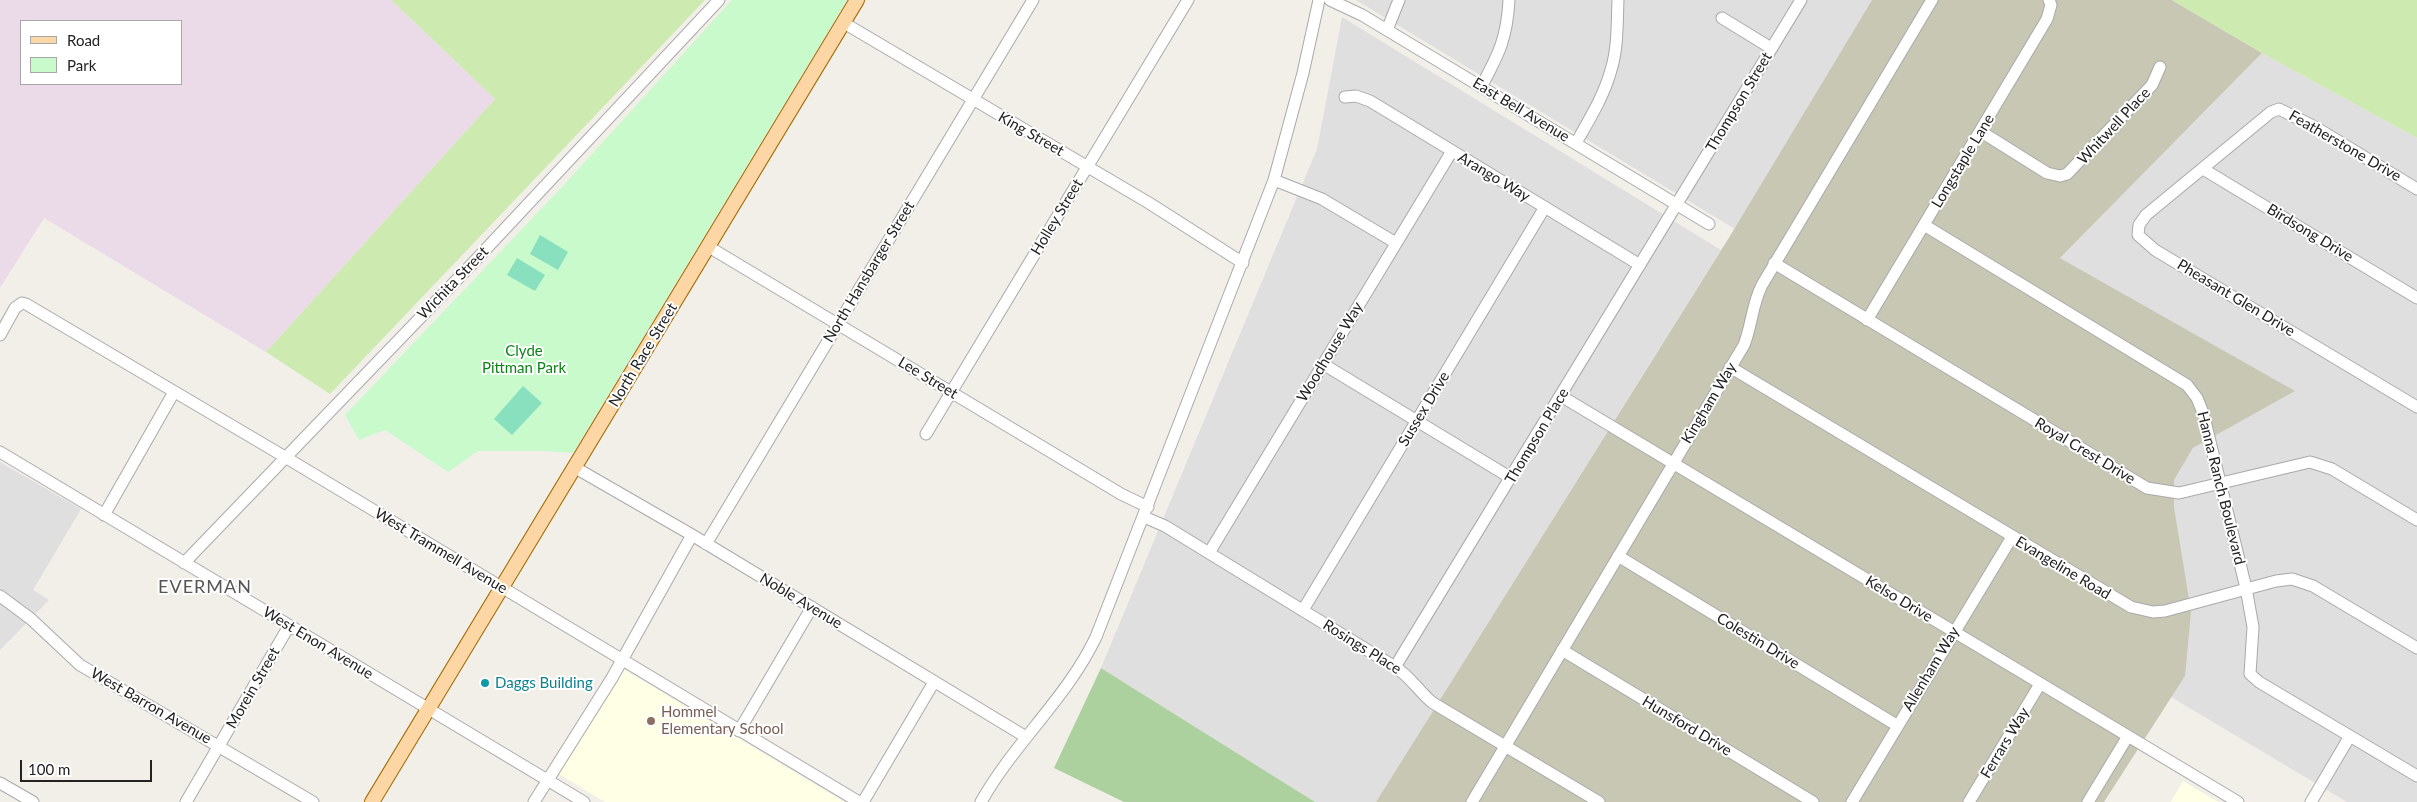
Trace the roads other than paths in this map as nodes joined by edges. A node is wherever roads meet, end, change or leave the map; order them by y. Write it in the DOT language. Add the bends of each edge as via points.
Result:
graph roads {
  1 [pos="719,0"];
  2 [pos="857,0"];
  3 [pos="1033,0"];
  4 [pos="1188,0"];
  5 [pos="1319,0"];
  6 [pos="1330,0"];
  7 [pos="1400,0"];
  8 [pos="1509,0"];
  9 [pos="1618,0"];
  10 [pos="1801,0"];
  11 [pos="1932,0"];
  12 [pos="2049,0"];
  13 [pos="1722,18"];
  14 [pos="844,23"];
  15 [pos="1387,30"];
  16 [pos="1771,48"];
  17 [pos="2160,66"];
  18 [pos="1481,87"];
  19 [pos="1345,97"];
  20 [pos="972,99"];
  21 [pos="1980,131"];
  22 [pos="1576,144"];
  23 [pos="1452,151"];
  24 [pos="1088,167"];
  25 [pos="2203,169"];
  26 [pos="1274,180"];
  27 [pos="2417,189"];
  28 [pos="1677,205"];
  29 [pos="1545,207"];
  30 [pos="1709,224"];
  31 [pos="1924,225"];
  32 [pos="1396,243"];
  33 [pos="709,247"];
  34 [pos="1243,263"];
  35 [pos="1774,263"];
  36 [pos="1640,265"];
  37 [pos="2417,298"];
  38 [pos="1867,320"];
  39 [pos="837,324"];
  40 [pos="0,335"];
  41 [pos="1323,364"];
  42 [pos="1730,367"];
  43 [pos="174,392"];
  44 [pos="951,392"];
  45 [pos="1561,396"];
  46 [pos="2417,407"];
  47 [pos="1417,421"];
  48 [pos="926,434"];
  49 [pos="0,452"];
  50 [pos="285,457"];
  51 [pos="1673,464"];
  52 [pos="574,467"];
  53 [pos="1511,478"];
  54 [pos="2221,482"];
  55 [pos="1146,512"];
  56 [pos="104,516"];
  57 [pos="2417,520"];
  58 [pos="692,535"];
  59 [pos="2012,537"];
  60 [pos="706,544"];
  61 [pos="1209,553"];
  62 [pos="1618,556"];
  63 [pos="184,563"];
  64 [pos="503,587"];
  65 [pos="2246,588"];
  66 [pos="0,596"];
  67 [pos="812,608"];
  68 [pos="1303,610"];
  69 [pos="290,626"];
  70 [pos="1954,632"];
  71 [pos="2417,648"];
  72 [pos="1562,650"];
  73 [pos="622,660"];
  74 [pos="1396,666"];
  75 [pos="934,682"];
  76 [pos="2040,684"];
  77 [pos="428,708"];
  78 [pos="1898,726"];
  79 [pos="739,731"];
  80 [pos="2128,736"];
  81 [pos="2350,736"];
  82 [pos="1026,737"];
  83 [pos="220,745"];
  84 [pos="1506,746"];
  85 [pos="2417,776"];
  86 [pos="547,780"];
  87 [pos="0,783"];
  88 [pos="33,802"];
  89 [pos="186,802"];
  90 [pos="313,802"];
  91 [pos="372,802"];
  92 [pos="534,802"];
  93 [pos="584,802"];
  94 [pos="859,802"];
  95 [pos="863,802"];
  96 [pos="981,802"];
  97 [pos="1472,802"];
  98 [pos="1599,802"];
  99 [pos="1813,802"];
  100 [pos="1852,802"];
  101 [pos="1969,802"];
  102 [pos="2088,802"];
  103 [pos="2238,802"];
  104 [pos="2311,802"];
  1 -- 50 [label="street, Wichita Street"];
  2 -- 14 [label="main road, North Race Street"];
  3 -- 20 [label="street, North Hansbarger Street"];
  4 -- 24 [label="street, Holley Street"];
  5 -- 26 [label="street"];
  6 -- 15 [label="street, East Bell Avenue"];
  7 -- 15 [label="street"];
  8 -- 18 [label="street" via="1508,26 1500,51"];
  9 -- 22 [label="street" via="1611,70"];
  10 -- 16 [label="street, Thompson Street"];
  11 -- 35 [label="street, Kingham Way"];
  12 -- 21 [label="street, Longstaple Lane" via="2051,5 2047,19"];
  13 -- 16 [label="street"];
  14 -- 20 [label="street, King Street"];
  14 -- 33 [label="main road, North Race Street"];
  15 -- 18 [label="street, East Bell Avenue"];
  16 -- 28 [label="street, Thompson Street"];
  17 -- 21 [label="street, Whitwell Place" via="2152,85 2067,174 2047,173"];
  18 -- 22 [label="street, East Bell Avenue"];
  19 -- 23 [label="street, Arango Way" via="1356,96 1370,102"];
  20 -- 24 [label="street, King Street"];
  20 -- 39 [label="street, North Hansbarger Street"];
  21 -- 31 [label="street, Longstaple Lane"];
  22 -- 28 [label="street, East Bell Avenue"];
  23 -- 29 [label="street, Arango Way"];
  23 -- 32 [label="street, Woodhouse Way"];
  24 -- 34 [label="street, King Street"];
  24 -- 44 [label="street, Holley Street"];
  25 -- 27 [label="street, Featherstone Drive" via="2271,112 2279,109 2316,127"];
  25 -- 37 [label="street, Birdsong Drive"];
  25 -- 46 [label="street, Pheasant Glen Drive" via="2146,215 2138,235 2143,241"];
  26 -- 32 [label="street" via="1335,206"];
  26 -- 34 [label="street"];
  28 -- 30 [label="street, East Bell Avenue"];
  28 -- 36 [label="street, Thompson Place"];
  29 -- 36 [label="street, Arango Way"];
  29 -- 47 [label="street, Sussex Drive"];
  31 -- 38 [label="street, Longstaple Lane"];
  31 -- 54 [label="street, Hanna Ranch Boulevard" via="2187,386 2203,413"];
  32 -- 41 [label="street, Woodhouse Way"];
  33 -- 39 [label="street, Lee Street"];
  33 -- 52 [label="main road, North Race Street"];
  34 -- 55 [label="street"];
  35 -- 38 [label="street, Royal Crest Drive"];
  35 -- 42 [label="street, Kingham Way" via="1757,295 1749,333"];
  36 -- 45 [label="street, Thompson Place"];
  38 -- 54 [label="street, Royal Crest Drive" via="2147,488 2178,493"];
  39 -- 44 [label="street, Lee Street"];
  39 -- 60 [label="street, North Hansbarger Street"];
  40 -- 43 [label="street, West Trammell Avenue" via="15,308 22,303"];
  41 -- 47 [label="street"];
  41 -- 61 [label="street, Woodhouse Way"];
  42 -- 51 [label="street, Kingham Way"];
  42 -- 59 [label="street, Evangeline Road"];
  43 -- 50 [label="street, West Trammell Avenue"];
  43 -- 56 [label="street"];
  44 -- 48 [label="street, Holley Street"];
  44 -- 55 [label="street, Lee Street"];
  45 -- 51 [label="street, Kelso Drive"];
  45 -- 53 [label="street, Thompson Place"];
  47 -- 53 [label="street"];
  47 -- 68 [label="street, Sussex Drive"];
  49 -- 56 [label="street, West Enon Avenue"];
  50 -- 63 [label="street, Wichita Street"];
  50 -- 64 [label="street, West Trammell Avenue"];
  51 -- 62 [label="street, Kingham Way"];
  51 -- 70 [label="street, Kelso Drive"];
  52 -- 58 [label="street, Noble Avenue"];
  52 -- 64 [label="main road, North Race Street"];
  53 -- 74 [label="street, Thompson Place"];
  54 -- 57 [label="street, Royal Crest Drive" via="2310,462 2332,469"];
  54 -- 65 [label="street, Hanna Ranch Boulevard"];
  55 -- 61 [label="street, Rosings Place"];
  55 -- 82 [label="street" via="1085,661"];
  56 -- 63 [label="street, West Enon Avenue"];
  58 -- 60 [label="street, Noble Avenue"];
  58 -- 73 [label="street"];
  59 -- 65 [label="street, Evangeline Road" via="2118,601 2142,611 2165,611"];
  59 -- 70 [label="street, Allenham Way"];
  60 -- 67 [label="street, Noble Avenue"];
  61 -- 68 [label="street, Rosings Place"];
  62 -- 72 [label="street, Kingham Way"];
  62 -- 78 [label="street, Colestin Drive"];
  63 -- 69 [label="street, West Enon Avenue"];
  64 -- 73 [label="street, West Trammell Avenue"];
  64 -- 77 [label="main road, North Race Street"];
  65 -- 71 [label="street, Evangeline Road" via="2284,579 2306,582"];
  65 -- 81 [label="street, Hanna Ranch Boulevard" via="2253,627 2250,674"];
  66 -- 83 [label="street, West Barron Avenue" via="31,619 80,665"];
  67 -- 75 [label="street, Noble Avenue"];
  67 -- 79 [label="street"];
  68 -- 74 [label="street, Rosings Place"];
  69 -- 77 [label="street, West Enon Avenue"];
  69 -- 83 [label="street, Morein Street"];
  70 -- 76 [label="street, Kelso Drive"];
  70 -- 78 [label="street, Allenham Way"];
  72 -- 84 [label="street, Kingham Way"];
  72 -- 99 [label="street, Hunsford Drive"];
  73 -- 79 [label="street, West Trammell Avenue"];
  73 -- 86 [label="street"];
  74 -- 84 [label="street, Rosings Place" via="1433,703"];
  75 -- 82 [label="street, Noble Avenue"];
  75 -- 95 [label="street"];
  76 -- 80 [label="street, Kelso Drive"];
  76 -- 101 [label="street, Ferrars Way"];
  77 -- 86 [label="street, West Enon Avenue"];
  77 -- 91 [label="main road, North Race Street"];
  78 -- 100 [label="street, Allenham Way"];
  79 -- 94 [label="street, West Trammell Avenue"];
  80 -- 102 [label="street"];
  80 -- 103 [label="street, Kelso Drive"];
  81 -- 85 [label="street, Hanna Ranch Boulevard"];
  81 -- 104 [label="street"];
  82 -- 96 [label="street"];
  83 -- 89 [label="street, Morein Street"];
  83 -- 90 [label="street, West Barron Avenue"];
  84 -- 97 [label="street, Kingham Way"];
  84 -- 98 [label="street, Rosings Place"];
  86 -- 92 [label="street"];
  86 -- 93 [label="street, West Enon Avenue"];
  87 -- 88 [label="street"];
}
